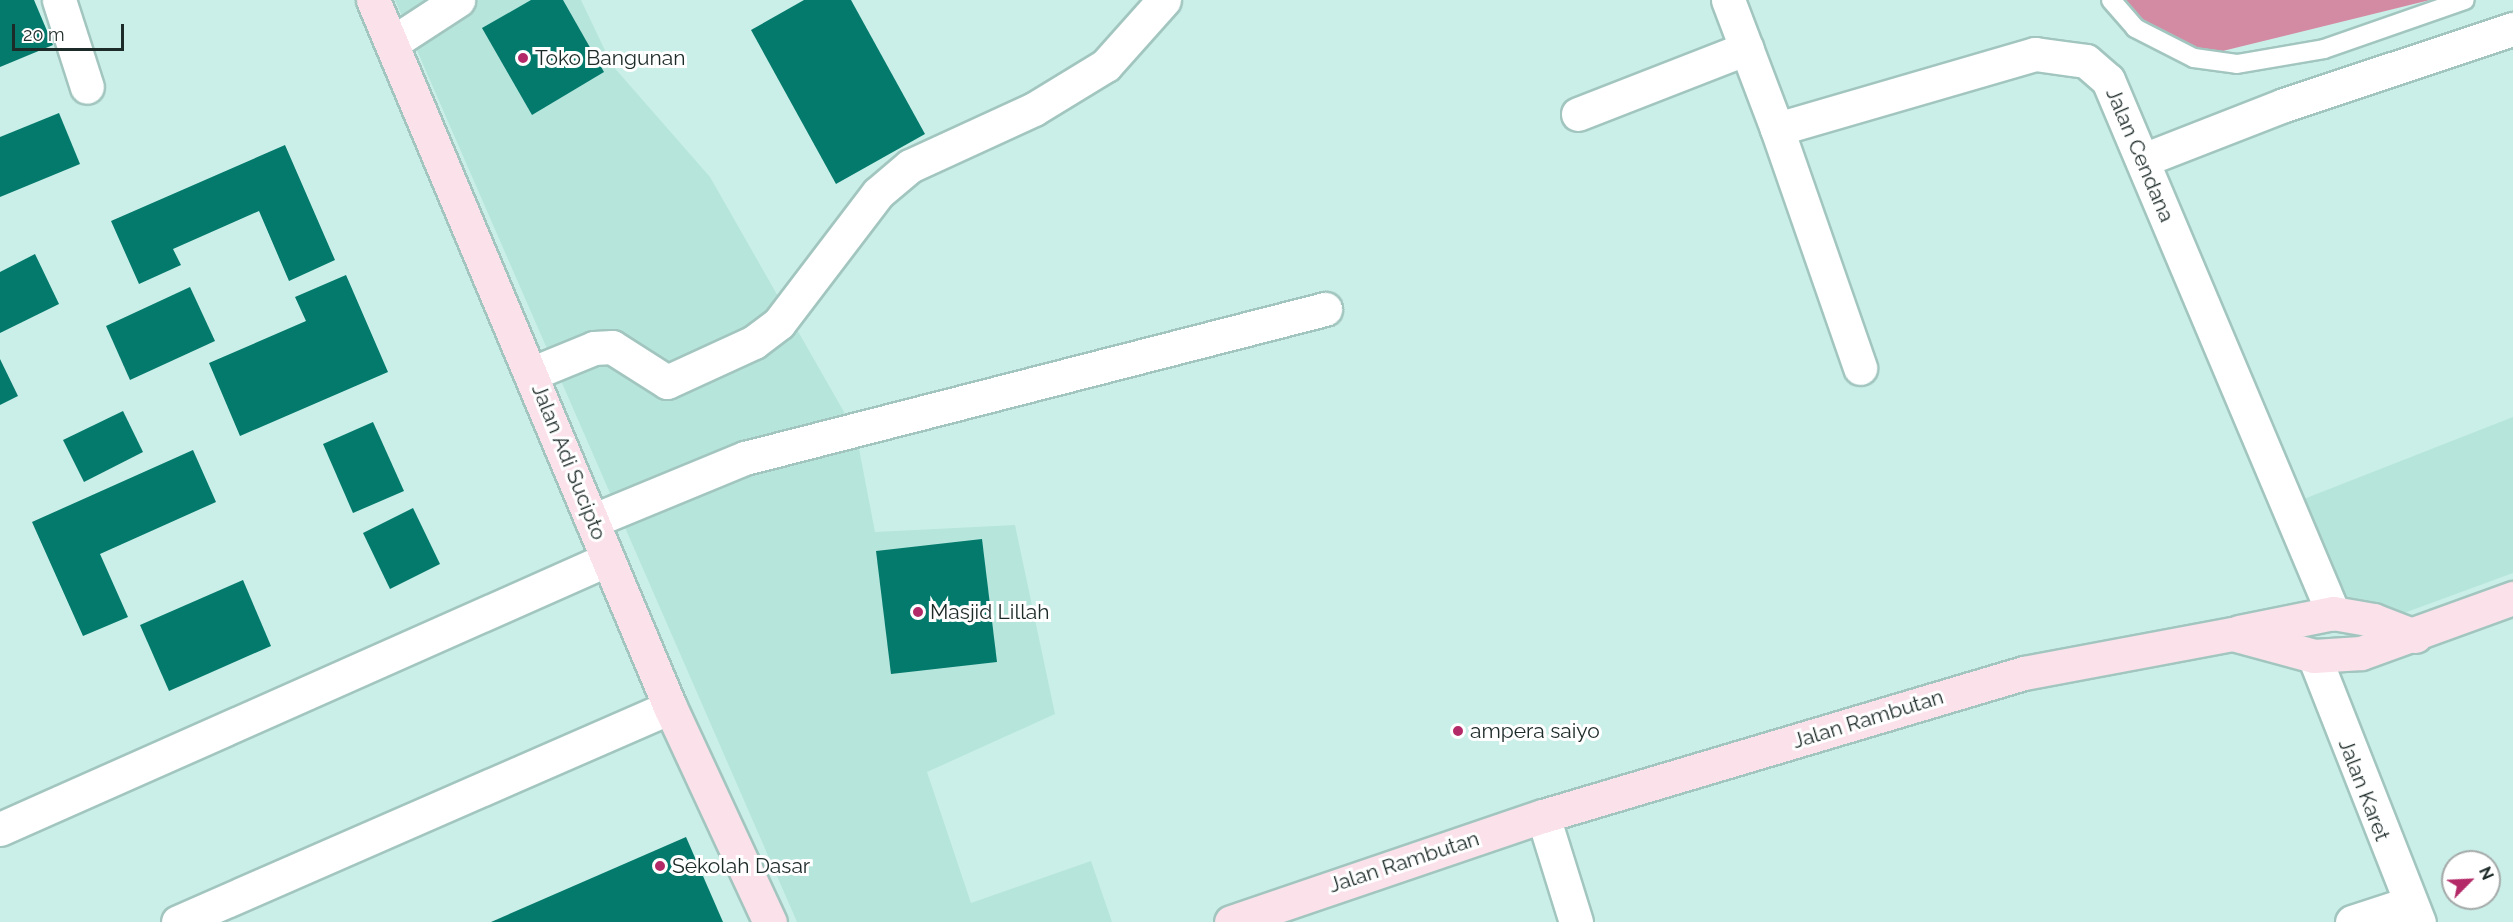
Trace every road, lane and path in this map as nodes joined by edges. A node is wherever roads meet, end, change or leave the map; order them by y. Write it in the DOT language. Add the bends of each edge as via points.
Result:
graph roads {
  1 [pos="59,0"];
  2 [pos="373,0"];
  3 [pos="458,0"];
  4 [pos="1164,0"];
  5 [pos="1728,0"];
  6 [pos="2111,0"];
  7 [pos="2465,0"];
  8 [pos="2513,29"];
  9 [pos="392,43"];
  10 [pos="1748,48"];
  11 [pos="87,87"];
  12 [pos="1578,114"];
  13 [pos="1777,129"];
  14 [pos="2143,160"];
  15 [pos="1325,309"];
  16 [pos="1860,368"];
  17 [pos="533,373"];
  18 [pos="592,521"];
  19 [pos="609,559"];
  20 [pos="2513,598"];
  21 [pos="2343,614"];
  22 [pos="2300,617"];
  23 [pos="2233,634"];
  24 [pos="2415,636"];
  25 [pos="2361,653"];
  26 [pos="2314,656"];
  27 [pos="670,707"];
  28 [pos="1543,816"];
  29 [pos="0,829"];
  30 [pos="2413,913"];
  31 [pos="178,922"];
  32 [pos="770,922"];
  33 [pos="1231,922"];
  34 [pos="1576,922"];
  35 [pos="2352,922"];
  1 -- 11 [label="street"];
  2 -- 9 [label="main road, Jalan Adi Sucipto"];
  3 -- 9 [label="street"];
  4 -- 17 [label="street" via="1106,65 1034,109 910,166 886,186 841,236 779,323 754,342 667,382 612,347 594,348"];
  5 -- 10 [label="street"];
  6 -- 7 [label="lane" via="2135,28 2194,58 2237,64 2324,49"];
  8 -- 14 [label="street" via="2284,105"];
  9 -- 17 [label="main road, Jalan Adi Sucipto"];
  10 -- 12 [label="street"];
  10 -- 13 [label="street"];
  13 -- 14 [label="street, Jalan Cendana" via="2035,54 2062,56 2086,61 2108,80"];
  13 -- 16 [label="street"];
  14 -- 21 [label="street, Jalan Cendana"];
  15 -- 18 [label="street" via="745,458"];
  17 -- 18 [label="main road, Jalan Adi Sucipto"];
  18 -- 19 [label="main road, Jalan Adi Sucipto"];
  19 -- 27 [label="main road, Jalan Adi Sucipto"];
  19 -- 29 [label="street"];
  20 -- 24 [label="main road, Jalan Rambutan"];
  21 -- 22 [label="main road"];
  21 -- 24 [label="main road"];
  21 -- 25 [label="main road" via="2367,641"];
  22 -- 23 [label="main road"];
  22 -- 26 [label="main road" via="2295,630 2298,642"];
  23 -- 26 [label="main road, Jalan Rambutan"];
  23 -- 28 [label="main road, Jalan Rambutan" via="2024,673"];
  24 -- 25 [label="main road, Jalan Rambutan"];
  25 -- 26 [label="main road, Jalan Rambutan"];
  26 -- 30 [label="street, Jalan Karet"];
  27 -- 31 [label="street"];
  27 -- 32 [label="main road, Jalan Adi Sucipto"];
  28 -- 33 [label="main road, Jalan Rambutan"];
  28 -- 34 [label="street"];
  30 -- 35 [label="street"];
}
